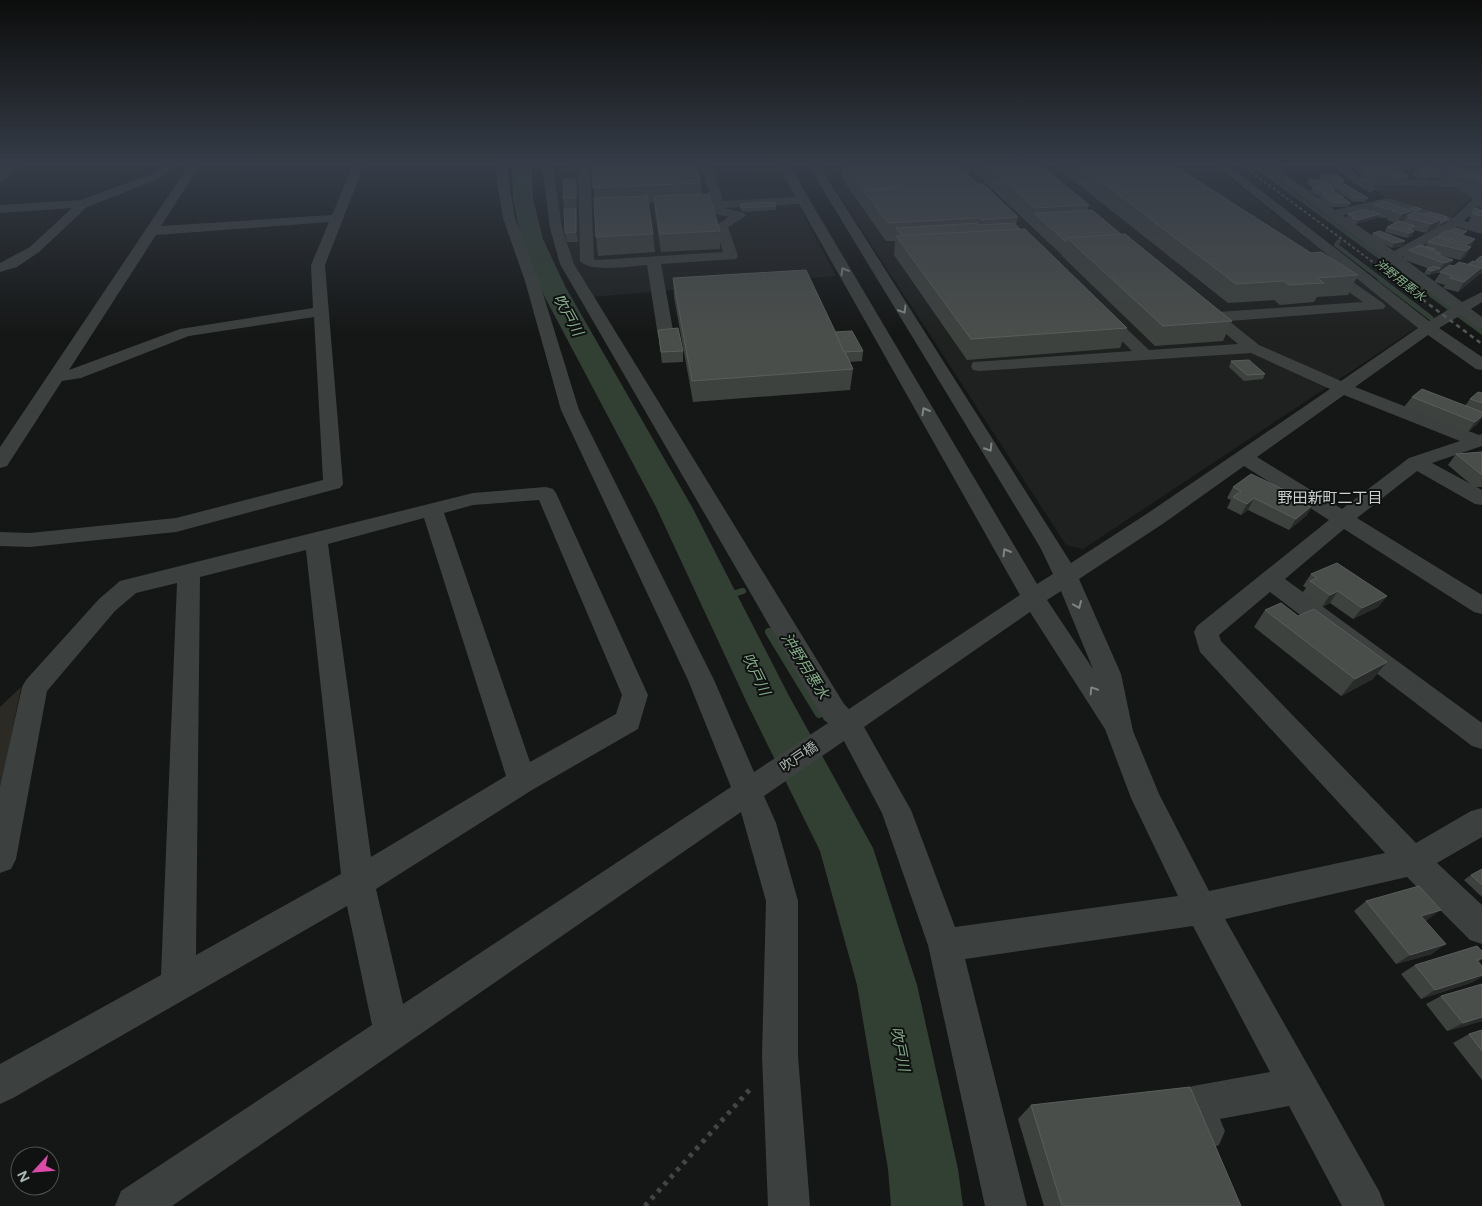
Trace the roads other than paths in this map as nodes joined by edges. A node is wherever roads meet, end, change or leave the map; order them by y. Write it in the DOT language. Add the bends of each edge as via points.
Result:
graph roads {
  1 [pos="65,221"];
  2 [pos="158,221"];
  3 [pos="290,221"];
  4 [pos="336,221"];
  5 [pos="510,221"];
  6 [pos="553,221"];
  7 [pos="589,221"];
  8 [pos="730,221"];
  9 [pos="815,221"];
  10 [pos="838,221"];
  11 [pos="1292,221"];
  12 [pos="1343,221"];
  13 [pos="1456,222"];
  14 [pos="1482,230"];
  15 [pos="152,231"];
  16 [pos="1393,257"];
  17 [pos="1309,259"];
  18 [pos="653,260"];
  19 [pos="0,268"];
  20 [pos="1482,296"];
  21 [pos="1191,298"];
  22 [pos="1089,300"];
  23 [pos="1462,309"];
  24 [pos="321,311"];
  25 [pos="1214,317"];
  26 [pos="1482,324"];
  27 [pos="1428,328"];
  28 [pos="666,336"];
  29 [pos="1252,348"];
  30 [pos="1146,356"];
  31 [pos="1482,365"];
  32 [pos="979,366"];
  33 [pos="57,376"];
  34 [pos="1342,388"];
  35 [pos="1479,440"];
  36 [pos="1244,457"];
  37 [pos="0,462"];
  38 [pos="1416,462"];
  39 [pos="1482,499"];
  40 [pos="432,510"];
  41 [pos="1343,519"];
  42 [pos="0,539"];
  43 [pos="316,540"];
  44 [pos="189,571"];
  45 [pos="1067,578"];
  46 [pos="1270,580"];
  47 [pos="1033,598"];
  48 [pos="1482,606"];
  49 [pos="848,723"];
  50 [pos="1119,731"];
  51 [pos="1482,738"];
  52 [pos="522,781"];
  53 [pos="749,791"];
  54 [pos="1482,821"];
  55 [pos="0,857"];
  56 [pos="1413,861"];
  57 [pos="358,882"];
  58 [pos="1201,909"];
  59 [pos="1482,928"];
  60 [pos="945,945"];
  61 [pos="178,983"];
  62 [pos="392,1032"];
  63 [pos="0,1085"];
  64 [pos="1297,1086"];
  65 [pos="1219,1164"];
  66 [pos="148,1202"];
  67 [pos="789,1206"];
  68 [pos="1006,1206"];
  69 [pos="1364,1206"];
  1 -- 19 [label="street" via="26,254"];
  2 -- 15 [label="street"];
  3 -- 15 [label="street"];
  4 -- 24 [label="street" via="318,265"];
  5 -- 53 [label="street" via="532,281 570,410 701,680"];
  6 -- 49 [label="street" via="567,264 834,712"];
  7 -- 18 [label="street" via="587,261 596,264"];
  8 -- 18 [label="street" via="722,226 731,256"];
  47 -- 9 [label="street, one-way"];
  10 -- 45 [label="street, one-way" via="1051,547"];
  11 -- 27 [label="street"];
  12 -- 16 [label="street"];
  13 -- 14 [label="street"];
  13 -- 16 [label="street"];
  15 -- 33 [label="street"];
  16 -- 23 [label="street"];
  17 -- 25 [label="street" via="1378,306"];
  18 -- 28 [label="street"];
  20 -- 23 [label="street, 吹戸橋"];
  21 -- 25 [label="street"];
  22 -- 30 [label="street"];
  23 -- 26 [label="street"];
  23 -- 27 [label="street, 吹戸橋"];
  24 -- 33 [label="street" via="186,332 75,374"];
  24 -- 42 [label="street" via="333,484 176,525 30,540"];
  25 -- 29 [label="street"];
  27 -- 31 [label="street"];
  27 -- 34 [label="street, 吹戸橋"];
  29 -- 30 [label="street"];
  29 -- 34 [label="street"];
  30 -- 32 [label="street"];
  33 -- 37 [label="street"];
  34 -- 35 [label="street"];
  34 -- 36 [label="street, 吹戸橋"];
  35 -- 38 [label="street"];
  36 -- 41 [label="street"];
  36 -- 45 [label="street, 吹戸橋"];
  38 -- 39 [label="street"];
  38 -- 41 [label="street"];
  40 -- 43 [label="street"];
  40 -- 52 [label="street"];
  40 -- 52 [label="street" via="473,499 546,492 635,695 628,721"];
  41 -- 46 [label="street"];
  41 -- 48 [label="street"];
  43 -- 44 [label="street"];
  43 -- 57 [label="street"];
  44 -- 55 [label="street" via="128,587 121,592 35,686"];
  44 -- 61 [label="street"];
  45 -- 47 [label="street, 吹戸橋"];
  45 -- 50 [label="street, one-way" via="1108,674"];
  46 -- 51 [label="street"];
  46 -- 56 [label="street" via="1206,632 1207,642"];
  47 -- 49 [label="street, 吹戸橋"];
  50 -- 47 [label="street, one-way"];
  49 -- 53 [label="street, 吹戸橋"];
  49 -- 60 [label="street" via="896,810"];
  50 -- 58 [label="street" via="1146,798"];
  52 -- 57 [label="street"];
  53 -- 62 [label="street, 吹戸橋"];
  53 -- 67 [label="street" via="761,822 782,901 780,1056"];
  54 -- 56 [label="street"];
  56 -- 58 [label="street"];
  56 -- 59 [label="street"];
  57 -- 61 [label="street"];
  57 -- 62 [label="street"];
  58 -- 60 [label="street"];
  58 -- 64 [label="street"];
  60 -- 68 [label="street"];
  61 -- 63 [label="street"];
  62 -- 66 [label="street, 吹戸橋"];
  64 -- 65 [label="street" via="1193,1105"];
  64 -- 69 [label="street"];
}
